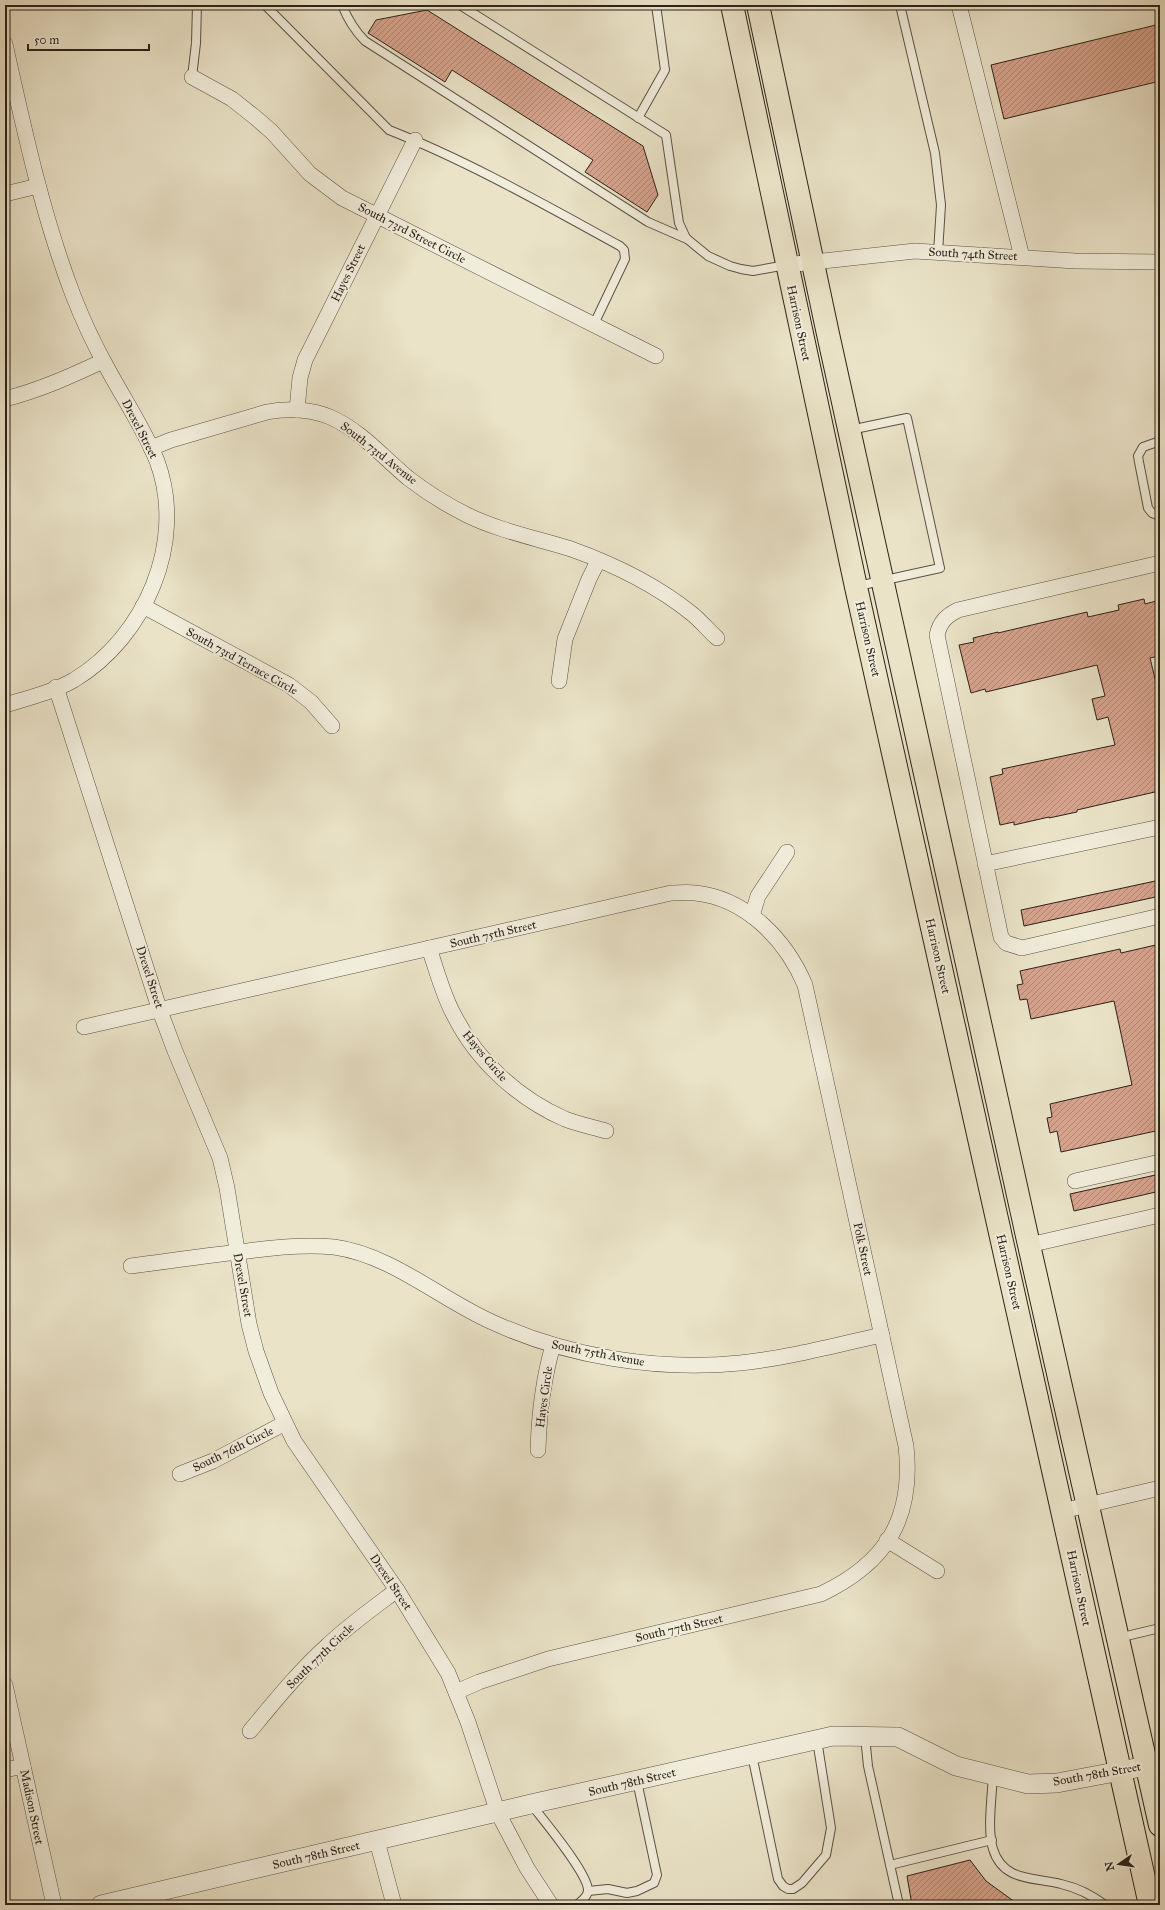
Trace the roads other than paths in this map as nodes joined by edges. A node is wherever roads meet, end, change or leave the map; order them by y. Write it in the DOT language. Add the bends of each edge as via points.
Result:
graph roads {
  1 [pos="197,5"];
  2 [pos="264,5"];
  3 [pos="342,5"];
  4 [pos="460,5"];
  5 [pos="656,5"];
  6 [pos="732,5"];
  7 [pos="758,5"];
  8 [pos="900,5"];
  9 [pos="959,5"];
  10 [pos="5,44"];
  11 [pos="192,77"];
  12 [pos="638,118"];
  13 [pos="415,140"];
  14 [pos="38,186"];
  15 [pos="5,194"];
  16 [pos="376,215"];
  17 [pos="687,238"];
  18 [pos="938,253"];
  19 [pos="1022,257"];
  20 [pos="814,262"];
  21 [pos="1160,262"];
  22 [pos="786,265"];
  23 [pos="594,324"];
  24 [pos="656,356"];
  25 [pos="103,361"];
  26 [pos="5,398"];
  27 [pos="297,410"];
  28 [pos="850,430"];
  29 [pos="1160,441"];
  30 [pos="151,448"];
  31 [pos="1160,516"];
  32 [pos="598,561"];
  33 [pos="1160,563"];
  34 [pos="883,581"];
  35 [pos="856,587"];
  36 [pos="144,606"];
  37 [pos="717,638"];
  38 [pos="560,681"];
  39 [pos="56,687"];
  40 [pos="5,706"];
  41 [pos="332,726"];
  42 [pos="1160,827"];
  43 [pos="787,852"];
  44 [pos="985,864"];
  45 [pos="752,916"];
  46 [pos="1160,916"];
  47 [pos="429,948"];
  48 [pos="160,1011"];
  49 [pos="84,1027"];
  50 [pos="606,1131"];
  51 [pos="1160,1162"];
  52 [pos="1075,1181"];
  53 [pos="1160,1215"];
  54 [pos="1030,1245"];
  55 [pos="237,1252"];
  56 [pos="132,1266"];
  57 [pos="882,1335"];
  58 [pos="553,1345"];
  59 [pos="285,1423"];
  60 [pos="538,1450"];
  61 [pos="180,1474"];
  62 [pos="1160,1488"];
  63 [pos="1088,1505"];
  64 [pos="1062,1512"];
  65 [pos="887,1540"];
  66 [pos="937,1571"];
  67 [pos="397,1590"];
  68 [pos="1160,1628"];
  69 [pos="1118,1638"];
  70 [pos="5,1685"];
  71 [pos="456,1692"];
  72 [pos="250,1731"];
  73 [pos="865,1736"];
  74 [pos="817,1740"];
  75 [pos="752,1755"];
  76 [pos="23,1766"];
  77 [pos="1140,1767"];
  78 [pos="5,1770"];
  79 [pos="993,1775"];
  80 [pos="637,1781"];
  81 [pos="531,1804"];
  82 [pos="498,1813"];
  83 [pos="1160,1825"];
  84 [pos="992,1840"];
  85 [pos="377,1841"];
  86 [pos="890,1865"];
  87 [pos="588,1891"];
  88 [pos="161,1898"];
  89 [pos="54,1905"];
  90 [pos="101,1905"];
  91 [pos="394,1905"];
  92 [pos="551,1905"];
  93 [pos="577,1905"];
  94 [pos="899,1905"];
  95 [pos="1105,1905"];
  96 [pos="1150,1905"];
  1 -- 11 [label="lane"];
  2 -- 13 [label="lane" via="389,130"];
  3 -- 17 [label="lane" via="355,31 365,41 648,222"];
  4 -- 12 [label="lane"];
  5 -- 12 [label="lane" via="666,70"];
  6 -- 22 [label="main road, Harrison Street"];
  7 -- 20 [label="main road, Harrison Street"];
  8 -- 18 [label="lane" via="935,153 941,205"];
  9 -- 19 [label="street"];
  10 -- 14 [label="street, Drexel Street"];
  11 -- 16 [label="street, South 73rd Street Circle" via="232,99 256,118 324,186"];
  12 -- 17 [label="lane" via="666,135 680,223"];
  13 -- 16 [label="street, Hayes Street"];
  13 -- 23 [label="lane" via="528,196 624,250 625,259"];
  14 -- 15 [label="street"];
  14 -- 25 [label="street, Drexel Street" via="66,275 85,325"];
  16 -- 23 [label="street, South 73rd Street Circle"];
  16 -- 27 [label="street, Hayes Street" via="305,360 300,378"];
  17 -- 22 [label="lane" via="708,256 741,269 753,271"];
  18 -- 19 [label="street, South 74th Street"];
  18 -- 20 [label="street, South 74th Street" via="900,252"];
  19 -- 21 [label="street, South 74th Street" via="1075,261"];
  20 -- 22 [label="street, South 74th Street"];
  20 -- 28 [label="main road, Harrison Street"];
  22 -- 35 [label="main road, Harrison Street"];
  23 -- 24 [label="street, South 73rd Street Circle"];
  25 -- 26 [label="street" via="32,392"];
  25 -- 30 [label="street, Drexel Street"];
  27 -- 30 [label="street, South 73rd Avenue" via="267,412"];
  27 -- 32 [label="street, South 73rd Avenue" via="314,411 344,424 410,479 467,515"];
  28 -- 34 [label="main road, Harrison Street"];
  28 -- 34 [label="lane" via="907,418 940,568"];
  29 -- 31 [label="lane" via="1143,447 1138,456 1148,508"];
  30 -- 36 [label="street, Drexel Street" via="158,463 164,491 166,530 156,580"];
  32 -- 37 [label="street, South 73rd Avenue" via="622,570 661,593 691,613"];
  32 -- 38 [label="street" via="565,639"];
  33 -- 44 [label="street" via="958,610 948,615 940,624 937,635"];
  34 -- 35 [label="lane"];
  34 -- 54 [label="main road, Harrison Street"];
  35 -- 64 [label="main road, Harrison Street"];
  36 -- 39 [label="street, Drexel Street" via="132,627 108,654 83,674"];
  36 -- 41 [label="street, South 73rd Terrace Circle" via="289,685 311,702"];
  39 -- 40 [label="street"];
  39 -- 48 [label="street, Drexel Street"];
  42 -- 44 [label="street"];
  43 -- 45 [label="street" via="758,896"];
  44 -- 46 [label="street" via="1001,937 1013,946 1022,948"];
  45 -- 47 [label="street, South 75th Street" via="714,897 695,893 670,893"];
  45 -- 57 [label="street, Polk Street" via="785,948 805,985"];
  47 -- 48 [label="street, South 75th Street"];
  47 -- 50 [label="street, Hayes Circle" via="455,1018 470,1042 494,1070 515,1090 543,1109 566,1120"];
  48 -- 49 [label="street, South 75th Street"];
  48 -- 55 [label="street, Drexel Street" via="220,1158"];
  51 -- 52 [label="street"];
  53 -- 54 [label="street"];
  54 -- 63 [label="main road, Harrison Street"];
  55 -- 56 [label="street, South 75th Avenue"];
  55 -- 58 [label="street, South 75th Avenue" via="311,1246 335,1247 357,1252 390,1266 490,1322"];
  55 -- 59 [label="street, Drexel Street" via="256,1351"];
  57 -- 58 [label="street, South 75th Avenue" via="770,1359 705,1365 631,1361"];
  57 -- 65 [label="street, Polk Street" via="909,1470 902,1513"];
  58 -- 60 [label="street, Hayes Circle" via="540,1412"];
  59 -- 61 [label="street, South 76th Circle" via="213,1461"];
  59 -- 67 [label="street, Drexel Street" via="294,1441"];
  62 -- 63 [label="street"];
  63 -- 64 [label="street"];
  63 -- 69 [label="main road, Harrison Street"];
  64 -- 77 [label="main road, Harrison Street"];
  65 -- 66 [label="street"];
  65 -- 71 [label="street, South 77th Street" via="876,1557 866,1566 841,1584 821,1594 548,1659"];
  67 -- 71 [label="street, Drexel Street" via="434,1648"];
  67 -- 72 [label="street, South 77th Circle" via="326,1646"];
  68 -- 69 [label="lane"];
  69 -- 77 [label="main road, Harrison Street"];
  70 -- 76 [label="street, Madison Street"];
  71 -- 82 [label="street, Drexel Street"];
  73 -- 74 [label="street, South 78th Street" via="833,1736"];
  73 -- 79 [label="street, South 78th Street" via="898,1737 956,1766"];
  73 -- 86 [label="lane" via="868,1766"];
  74 -- 75 [label="street, South 78th Street"];
  74 -- 75 [label="lane" via="832,1828 826,1855 802,1883 793,1889 783,1886 778,1879"];
  75 -- 80 [label="street, South 78th Street"];
  76 -- 78 [label="street"];
  76 -- 89 [label="street, Madison Street"];
  77 -- 79 [label="street, South 78th Street" via="1057,1783 1028,1784"];
  77 -- 83 [label="main road, Harrison Street"];
  77 -- 96 [label="main road, Harrison Street"];
  79 -- 84 [label="lane" via="990,1823"];
  80 -- 81 [label="street, South 78th Street"];
  80 -- 87 [label="lane" via="657,1875 654,1883 627,1893 608,1889"];
  81 -- 82 [label="street, South 78th Street"];
  81 -- 87 [label="lane" via="584,1876"];
  82 -- 85 [label="street, South 78th Street"];
  82 -- 92 [label="street, Drexel Street" via="527,1868"];
  84 -- 86 [label="lane"];
  84 -- 95 [label="lane" via="992,1848 1000,1866 1014,1875 1062,1884 1091,1894"];
  85 -- 88 [label="street, South 78th Street"];
  85 -- 91 [label="street"];
  86 -- 94 [label="lane"];
  87 -- 93 [label="lane" via="586,1898"];
  88 -- 90 [label="street, South 78th Street"];
}
